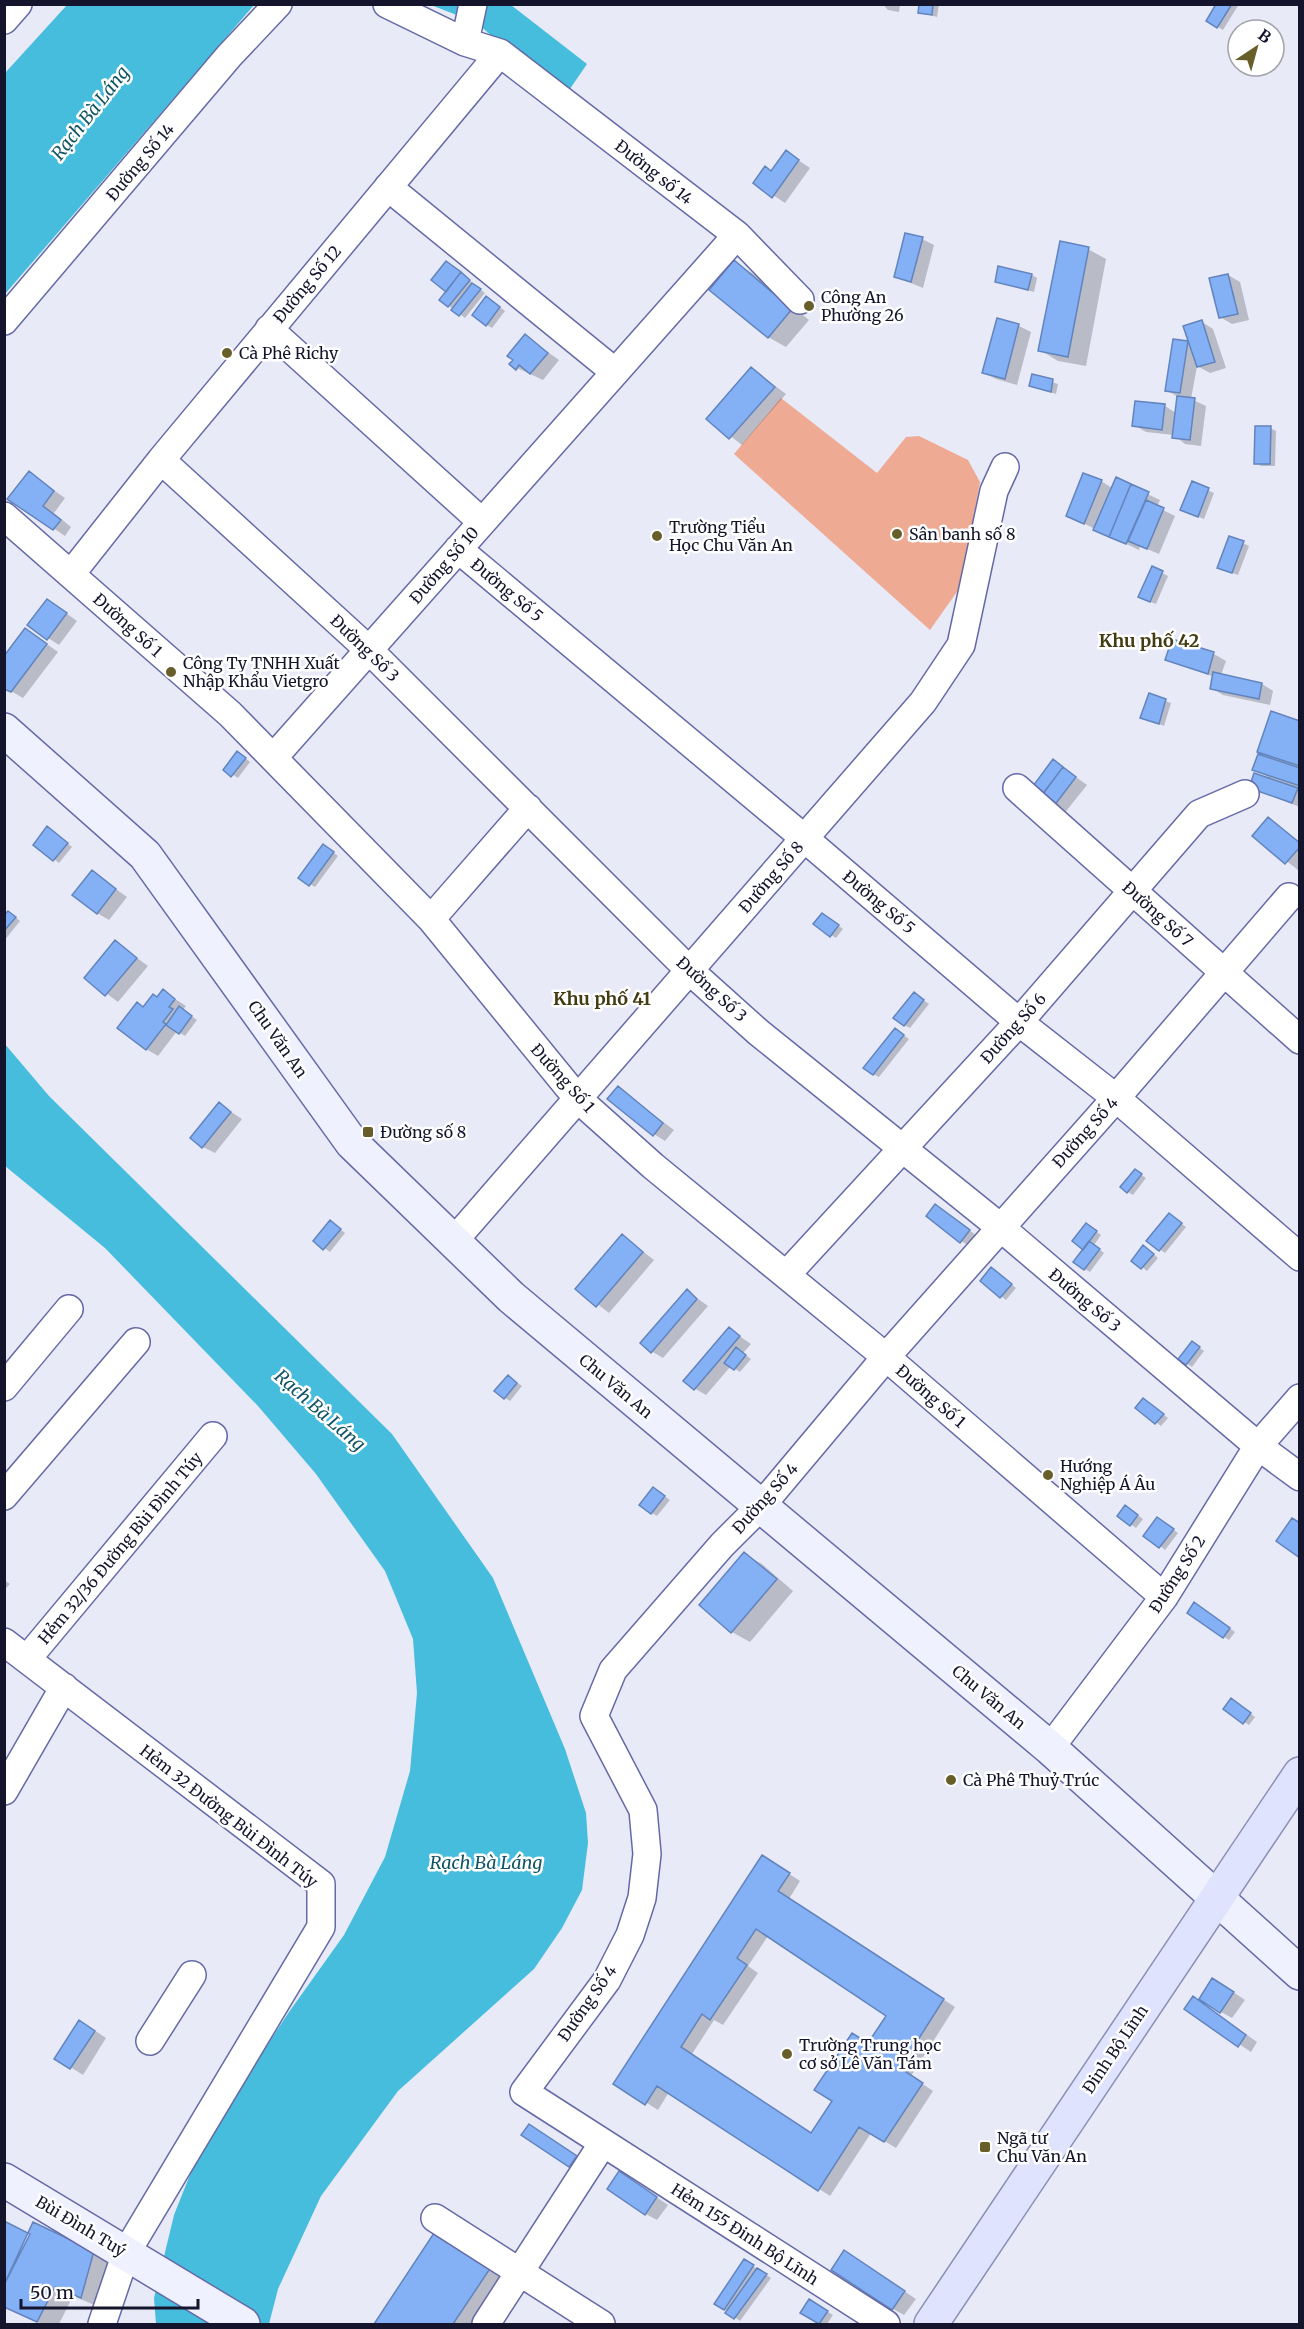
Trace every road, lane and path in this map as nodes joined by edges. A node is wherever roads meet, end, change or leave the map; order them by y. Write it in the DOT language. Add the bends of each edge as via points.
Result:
graph roads {
  1 [pos="18,4"];
  2 [pos="278,4"];
  3 [pos="387,4"];
  4 [pos="4,20"];
  5 [pos="469,21"];
  6 [pos="500,53"];
  7 [pos="388,187"];
  8 [pos="737,235"];
  9 [pos="800,300"];
  10 [pos="4,321"];
  11 [pos="269,329"];
  12 [pos="615,372"];
  13 [pos="161,460"];
  14 [pos="1005,467"];
  15 [pos="5,518"];
  16 [pos="482,522"];
  17 [pos="458,549"];
  18 [pos="71,573"];
  19 [pos="369,650"];
  20 [pos="4,730"];
  21 [pos="273,758"];
  22 [pos="1017,788"];
  23 [pos="1245,794"];
  24 [pos="528,808"];
  25 [pos="804,838"];
  26 [pos="1133,891"];
  27 [pos="1289,897"];
  28 [pos="431,919"];
  29 [pos="690,971"];
  30 [pos="1223,972"];
  31 [pos="1019,1022"];
  32 [pos="1299,1040"];
  33 [pos="1116,1098"];
  34 [pos="578,1099"];
  35 [pos="903,1150"];
  36 [pos="1000,1227"];
  37 [pos="452,1243"];
  38 [pos="1299,1257"];
  39 [pos="787,1274"];
  40 [pos="69,1309"];
  41 [pos="136,1342"];
  42 [pos="886,1357"];
  43 [pos="4,1387"];
  44 [pos="1299,1398"];
  45 [pos="213,1436"];
  46 [pos="1258,1446"];
  47 [pos="1299,1477"];
  48 [pos="4,1496"];
  49 [pos="760,1508"];
  50 [pos="1164,1597"];
  51 [pos="4,1642"];
  52 [pos="27,1659"];
  53 [pos="64,1687"];
  54 [pos="1050,1748"];
  55 [pos="1299,1774"];
  56 [pos="4,1791"];
  57 [pos="1216,1899"];
  58 [pos="1299,1973"];
  59 [pos="192,1975"];
  60 [pos="150,2041"];
  61 [pos="603,2143"];
  62 [pos="4,2180"];
  63 [pos="435,2218"];
  64 [pos="126,2253"];
  65 [pos="520,2272"];
  66 [pos="102,2325"];
  67 [pos="243,2325"];
  68 [pos="486,2325"];
  69 [pos="601,2325"];
  70 [pos="886,2325"];
  71 [pos="931,2325"];
  1 -- 4 [label="street"];
  2 -- 10 [label="street, Đường Số 14" via="229,56"];
  3 -- 5 [label="street"];
  5 -- 6 [label="street"];
  6 -- 7 [label="street, Đường Số 12"];
  6 -- 8 [label="street, Đường số 14"];
  7 -- 11 [label="street, Đường Số 12"];
  7 -- 12 [label="street"];
  8 -- 9 [label="street, Đường số 14"];
  8 -- 12 [label="street, Đường Số 10"];
  11 -- 13 [label="street, Đường Số 12"];
  11 -- 16 [label="street"];
  12 -- 16 [label="street, Đường Số 10"];
  13 -- 18 [label="street, Đường Số 12"];
  13 -- 19 [label="street, Đường Số 3"];
  14 -- 25 [label="street, Đường Số 8" via="994,491 961,645 923,702"];
  15 -- 18 [label="street, Đường Số 1"];
  16 -- 17 [label="street, Đường Số 10"];
  17 -- 19 [label="street, Đường Số 10"];
  17 -- 25 [label="street, Đường Số 5"];
  18 -- 21 [label="street, Đường Số 1" via="230,714"];
  19 -- 21 [label="street, Đường Số 10"];
  19 -- 24 [label="street, Đường Số 3"];
  20 -- 37 [label="street, Chu Văn An" via="144,855 352,1143"];
  21 -- 28 [label="street, Đường Số 1"];
  22 -- 26 [label="street, Đường Số 7"];
  23 -- 26 [label="street, Đường Số 6" via="1199,814"];
  24 -- 28 [label="street"];
  24 -- 29 [label="street, Đường Số 3"];
  25 -- 29 [label="street, Đường Số 8"];
  25 -- 31 [label="street, Đường Số 5"];
  26 -- 30 [label="street, Đường Số 7"];
  26 -- 31 [label="street, Đường Số 6"];
  27 -- 30 [label="street, Đường Số 4"];
  28 -- 34 [label="street, Đường Số 1"];
  29 -- 34 [label="street, Đường Số 8"];
  29 -- 35 [label="street, Đường Số 3"];
  30 -- 32 [label="street, Đường Số 7"];
  30 -- 33 [label="street, Đường Số 4"];
  31 -- 33 [label="street, Đường Số 5"];
  31 -- 35 [label="street, Đường Số 6"];
  33 -- 36 [label="street, Đường Số 4"];
  33 -- 38 [label="street, Đường Số 5"];
  34 -- 37 [label="street, Đường Số 8"];
  34 -- 39 [label="street, Đường Số 1" via="653,1166"];
  35 -- 36 [label="street, Đường Số 3"];
  35 -- 39 [label="street, Đường Số 6"];
  36 -- 42 [label="street, Đường Số 4"];
  36 -- 46 [label="street, Đường Số 3"];
  37 -- 49 [label="street, Chu Văn An"];
  39 -- 42 [label="street, Đường Số 1"];
  40 -- 43 [label="street"];
  41 -- 48 [label="street"];
  42 -- 49 [label="street, Đường Số 4"];
  42 -- 50 [label="street, Đường Số 1"];
  44 -- 46 [label="street, Đường Số 2"];
  45 -- 52 [label="street, Hẻm 32/36 Đường Bùi Đình Túy"];
  46 -- 47 [label="street, Đường Số 3"];
  46 -- 50 [label="street, Đường Số 2"];
  49 -- 54 [label="street, Chu Văn An"];
  49 -- 61 [label="street, Đường Số 4" via="722,1545 613,1670 594,1716 643,1810 647,1854 642,1898 630,1935 607,1980 524,2092"];
  50 -- 54 [label="street, Đường Số 2"];
  51 -- 52 [label="street, Hẻm 32 Đường Bùi Đình Túy"];
  52 -- 53 [label="street, Hẻm 32 Đường Bùi Đình Túy"];
  53 -- 56 [label="street"];
  53 -- 64 [label="street, Hẻm 32 Đường Bùi Đình Túy" via="321,1884 321,1926"];
  54 -- 57 [label="street, Chu Văn An"];
  55 -- 57 [label="main road, Đinh Bộ Lĩnh"];
  57 -- 58 [label="street, Chu Văn An"];
  57 -- 71 [label="main road, Đinh Bộ Lĩnh"];
  59 -- 60 [label="street"];
  61 -- 65 [label="street"];
  61 -- 70 [label="street, Hẻm 155 Đinh Bộ Lĩnh"];
  62 -- 64 [label="street, Bùi Đình Tuý"];
  63 -- 65 [label="street"];
  64 -- 66 [label="street"];
  64 -- 67 [label="street, Bùi Đình Tuý"];
  65 -- 68 [label="street"];
  65 -- 69 [label="street"];
}
